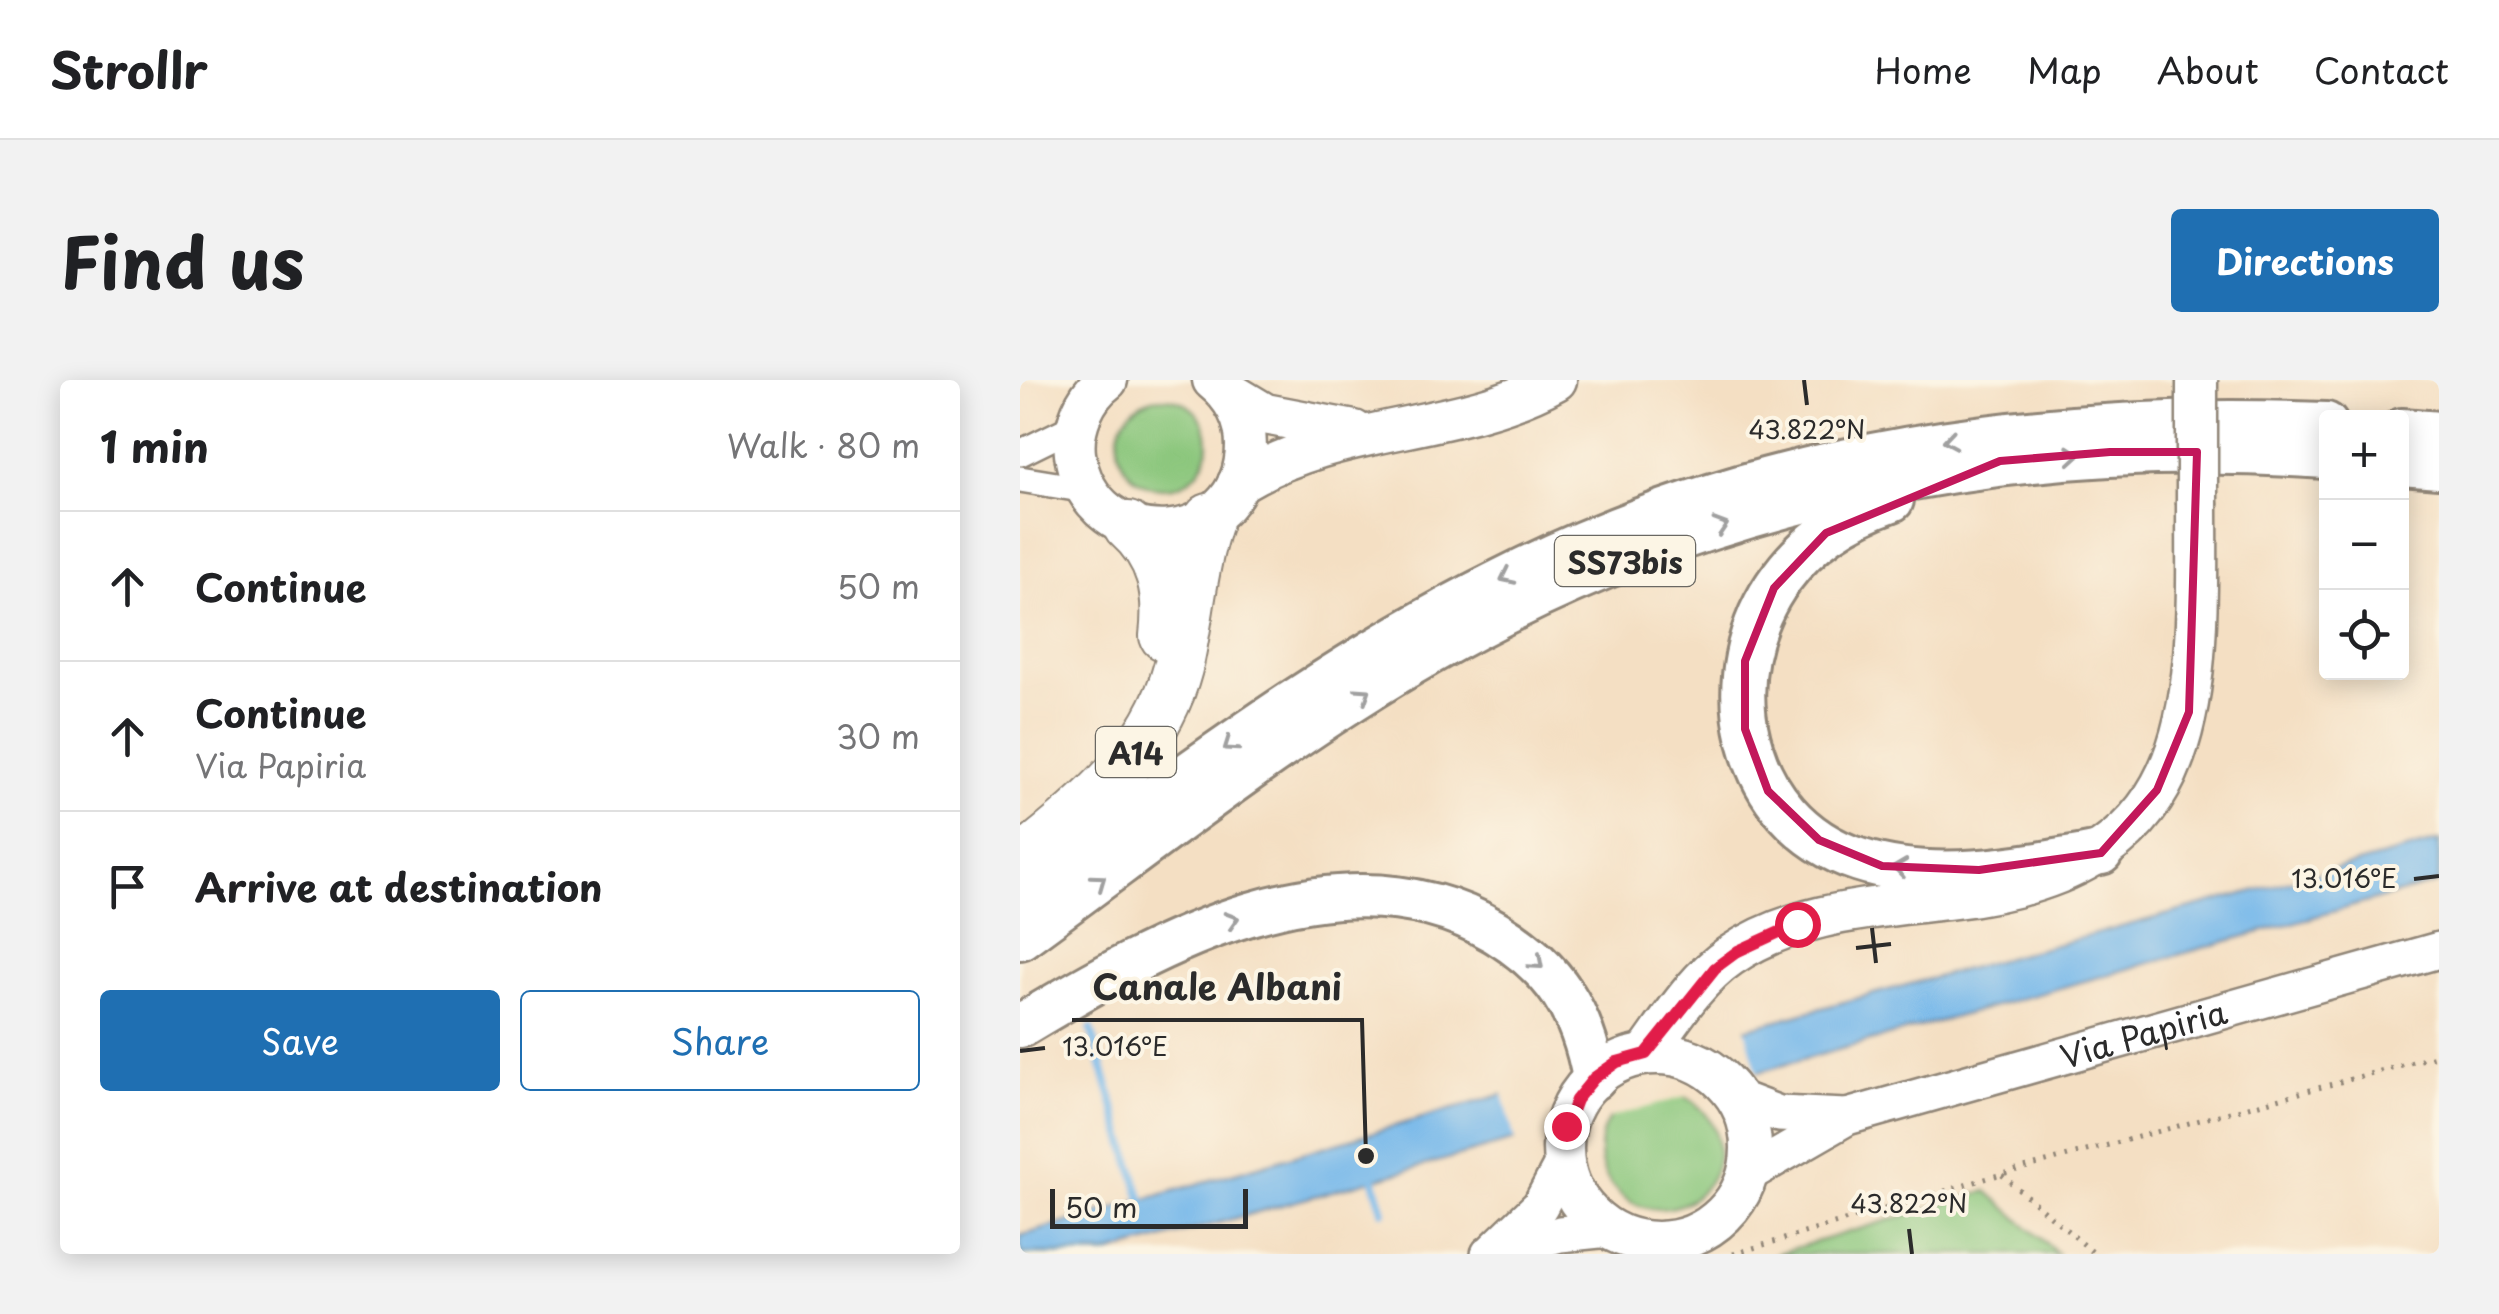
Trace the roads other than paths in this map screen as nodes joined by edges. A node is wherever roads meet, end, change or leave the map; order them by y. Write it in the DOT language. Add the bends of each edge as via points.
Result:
graph roads {
  1 [pos="1556,380"];
  2 [pos="2197,380"];
  3 [pos="1102,382"];
  4 [pos="1219,385"];
  5 [pos="2319,424"];
  6 [pos="1078,425"];
  7 [pos="2409,431"];
  8 [pos="1363,432"];
  9 [pos="2439,433"];
  10 [pos="1020,453"];
  11 [pos="2319,457"];
  12 [pos="2000,461"];
  13 [pos="2409,465"];
  14 [pos="2439,467"];
  15 [pos="1020,479"];
  16 [pos="1087,490"];
  17 [pos="1224,500"];
  18 [pos="1128,526"];
  19 [pos="1020,842"];
  20 [pos="2101,852"];
  21 [pos="1020,861"];
  22 [pos="1020,894"];
  23 [pos="1020,938"];
  24 [pos="2439,950"];
  25 [pos="1715,968"];
  26 [pos="1020,1026"];
  27 [pos="1646,1054"];
  28 [pos="1700,1064"];
  29 [pos="1594,1078"];
  30 [pos="1738,1098"];
  31 [pos="1847,1117"];
  32 [pos="1564,1160"];
  33 [pos="1754,1182"];
  34 [pos="1608,1229"];
  35 [pos="1489,1254"];
  1 -- 8 [label="main road" via="1474,412"];
  2 -- 20 [label="main road, bridge" via="2198,638 2189,712 2157,790"];
  3 -- 6 [label="main road"];
  4 -- 8 [label="main road" via="1265,414"];
  4 -- 17 [label="main road" via="1239,410 1246,434 1246,459"];
  5 -- 22 [label="highway, SS73bis, one-way" via="2116,422 2008,432 1816,467 1690,503 1542,560 1410,630 1249,732"];
  6 -- 10 [label="street"];
  6 -- 16 [label="main road" via="1078,470"];
  7 -- 9 [label="highway"];
  8 -- 17 [label="main road" via="1292,455"];
  12 -- 11 [label="highway, SS73bis, one-way" via="2110,452"];
  20 -- 12 [label="highway, one-way" via="1960,871 1907,870 1856,859 1819,840 1783,809 1762,780 1748,742 1742,693 1749,647 1768,599 1792,564 1861,512"];
  23 -- 12 [label="highway, SS73bis, one-way" via="1351,702 1511,609 1572,580 1766,512"];
  13 -- 14 [label="highway"];
  15 -- 16 [label="street"];
  16 -- 18 [label="main road" via="1104,512"];
  17 -- 18 [label="main road" via="1184,529"];
  17 -- 21 [label="highway, A14" via="1193,574 1177,672 1157,722 1118,776"];
  18 -- 19 [label="highway, A14" via="1151,552 1166,594 1158,670 1103,765"];
  20 -- 25 [label="main road" via="2016,888 1824,916 1768,935"];
  24 -- 31 [label="main road, Via Papiria"];
  25 -- 27 [label="main road"];
  25 -- 28 [label="main road" via="1699,1020"];
  26 -- 29 [label="highway, one-way" via="1129,963 1240,917 1300,902 1396,898 1465,916 1542,967 1575,1008"];
  27 -- 28 [label="main road"];
  27 -- 29 [label="main road"];
  28 -- 30 [label="main road, Via Papiria"];
  29 -- 32 [label="main road, Via Papiria" via="1566,1126"];
  30 -- 31 [label="main road, Via Papiria" via="1779,1114"];
  30 -- 33 [label="main road"];
  31 -- 33 [label="main road, Via Papiria"];
  32 -- 34 [label="main road" via="1583,1206"];
  32 -- 35 [label="main road, Via Papiria" via="1540,1206"];
  33 -- 34 [label="main road, Via Papiria" via="1717,1221 1690,1237 1659,1243"];
  34 -- 35 [label="main road, Via Papiria"];
}
